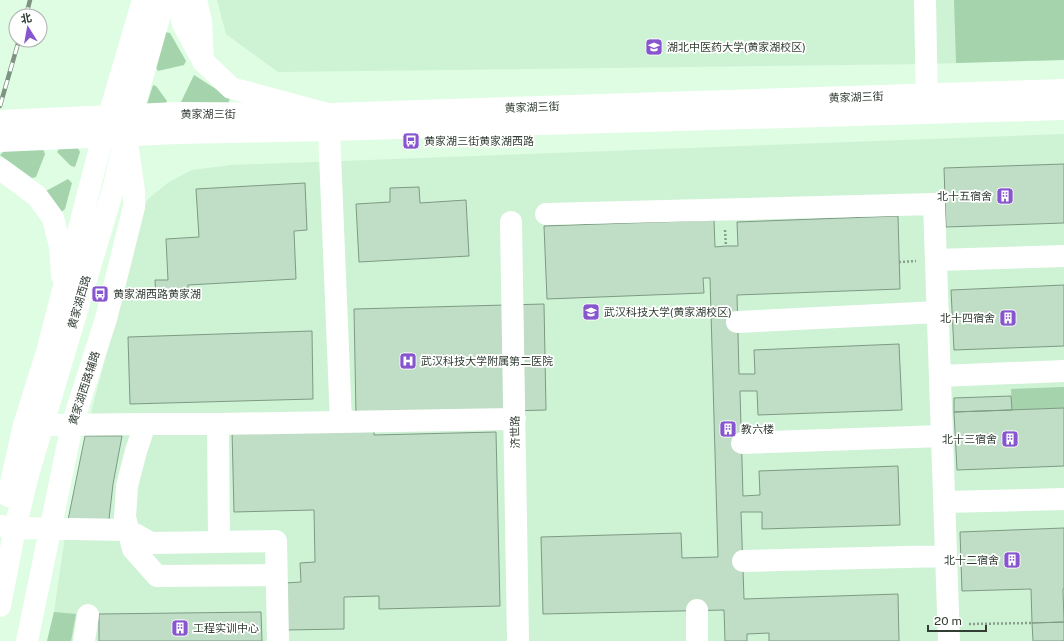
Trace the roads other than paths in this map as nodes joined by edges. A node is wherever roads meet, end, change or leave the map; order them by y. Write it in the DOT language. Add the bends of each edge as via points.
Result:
graph roads {
  1 [pos="143,0"];
  2 [pos="164,0"];
  3 [pos="177,0"];
  4 [pos="196,0"];
  5 [pos="925,0"];
  6 [pos="203,61"];
  7 [pos="1064,90"];
  8 [pos="927,104"];
  9 [pos="1064,109"];
  10 [pos="0,121"];
  11 [pos="329,122"];
  12 [pos="107,126"];
  13 [pos="128,126"];
  14 [pos="0,141"];
  15 [pos="0,169"];
  16 [pos="546,214"];
  17 [pos="511,222"];
  18 [pos="1064,256"];
  19 [pos="936,260"];
  20 [pos="63,292"];
  21 [pos="938,312"];
  22 [pos="737,322"];
  23 [pos="1064,371"];
  24 [pos="940,376"];
  25 [pos="515,419"];
  26 [pos="341,422"];
  27 [pos="145,424"];
  28 [pos="218,424"];
  29 [pos="72,425"];
  30 [pos="43,426"];
  31 [pos="942,436"];
  32 [pos="742,443"];
  33 [pos="1064,499"];
  34 [pos="944,502"];
  35 [pos="5,528"];
  36 [pos="50,529"];
  37 [pos="128,530"];
  38 [pos="219,542"];
  39 [pos="946,556"];
  40 [pos="743,561"];
  41 [pos="276,575"];
  42 [pos="0,606"];
  43 [pos="697,610"];
  44 [pos="88,615"];
  45 [pos="948,633"];
  46 [pos="26,641"];
  47 [pos="84,641"];
  48 [pos="278,641"];
  49 [pos="518,641"];
  50 [pos="697,641"];
  1 -- 12 [label="street, 黄家湖西路"];
  2 -- 13 [label="street, 黄家湖西路"];
  3 -- 6 [label="street" via="183,24"];
  4 -- 6 [label="street" via="201,21"];
  5 -- 8 [label="street"];
  6 -- 11 [label="street" via="231,88"];
  7 -- 8 [label="street, 黄家湖三街"];
  8 -- 9 [label="street, 黄家湖三街"];
  8 -- 11 [label="street, 黄家湖三街"];
  10 -- 12 [label="street, 黄家湖三街"];
  11 -- 13 [label="street, 黄家湖三街"];
  11 -- 26 [label="street"];
  12 -- 13 [label="street, 黄家湖三街"];
  12 -- 14 [label="street, 黄家湖三街"];
  12 -- 20 [label="street, 黄家湖西路"];
  13 -- 29 [label="street, 黄家湖西路辅路" via="134,207 106,319"];
  13 -- 30 [label="street, 黄家湖西路" via="114,186"];
  15 -- 20 [label="street" via="37,196 52,218 60,246"];
  16 -- 19 [label="street" via="934,204"];
  17 -- 25 [label="street, 济世路"];
  18 -- 19 [label="street"];
  19 -- 21 [label="street"];
  20 -- 35 [label="street, 黄家湖西路" via="24,425"];
  21 -- 22 [label="street"];
  21 -- 24 [label="street"];
  23 -- 24 [label="street"];
  24 -- 31 [label="street"];
  25 -- 26 [label="street"];
  25 -- 49 [label="street, 济世路"];
  26 -- 28 [label="street"];
  27 -- 28 [label="street"];
  27 -- 29 [label="street"];
  27 -- 37 [label="street" via="127,486 125,517"];
  28 -- 38 [label="street"];
  29 -- 30 [label="street"];
  29 -- 36 [label="street, 黄家湖西路辅路"];
  30 -- 35 [label="street, 黄家湖西路" via="29,472"];
  31 -- 32 [label="street"];
  31 -- 34 [label="street"];
  33 -- 34 [label="street"];
  34 -- 39 [label="street"];
  35 -- 36 [label="street"];
  35 -- 42 [label="street, 黄家湖西路"];
  36 -- 37 [label="street"];
  36 -- 46 [label="street, 黄家湖西路辅路"];
  37 -- 38 [label="street" via="151,543"];
  37 -- 41 [label="street" via="133,549 157,576"];
  38 -- 41 [label="street" via="276,541"];
  39 -- 40 [label="street"];
  39 -- 45 [label="street"];
  41 -- 48 [label="street"];
  43 -- 50 [label="street"];
  44 -- 47 [label="street"];
}
